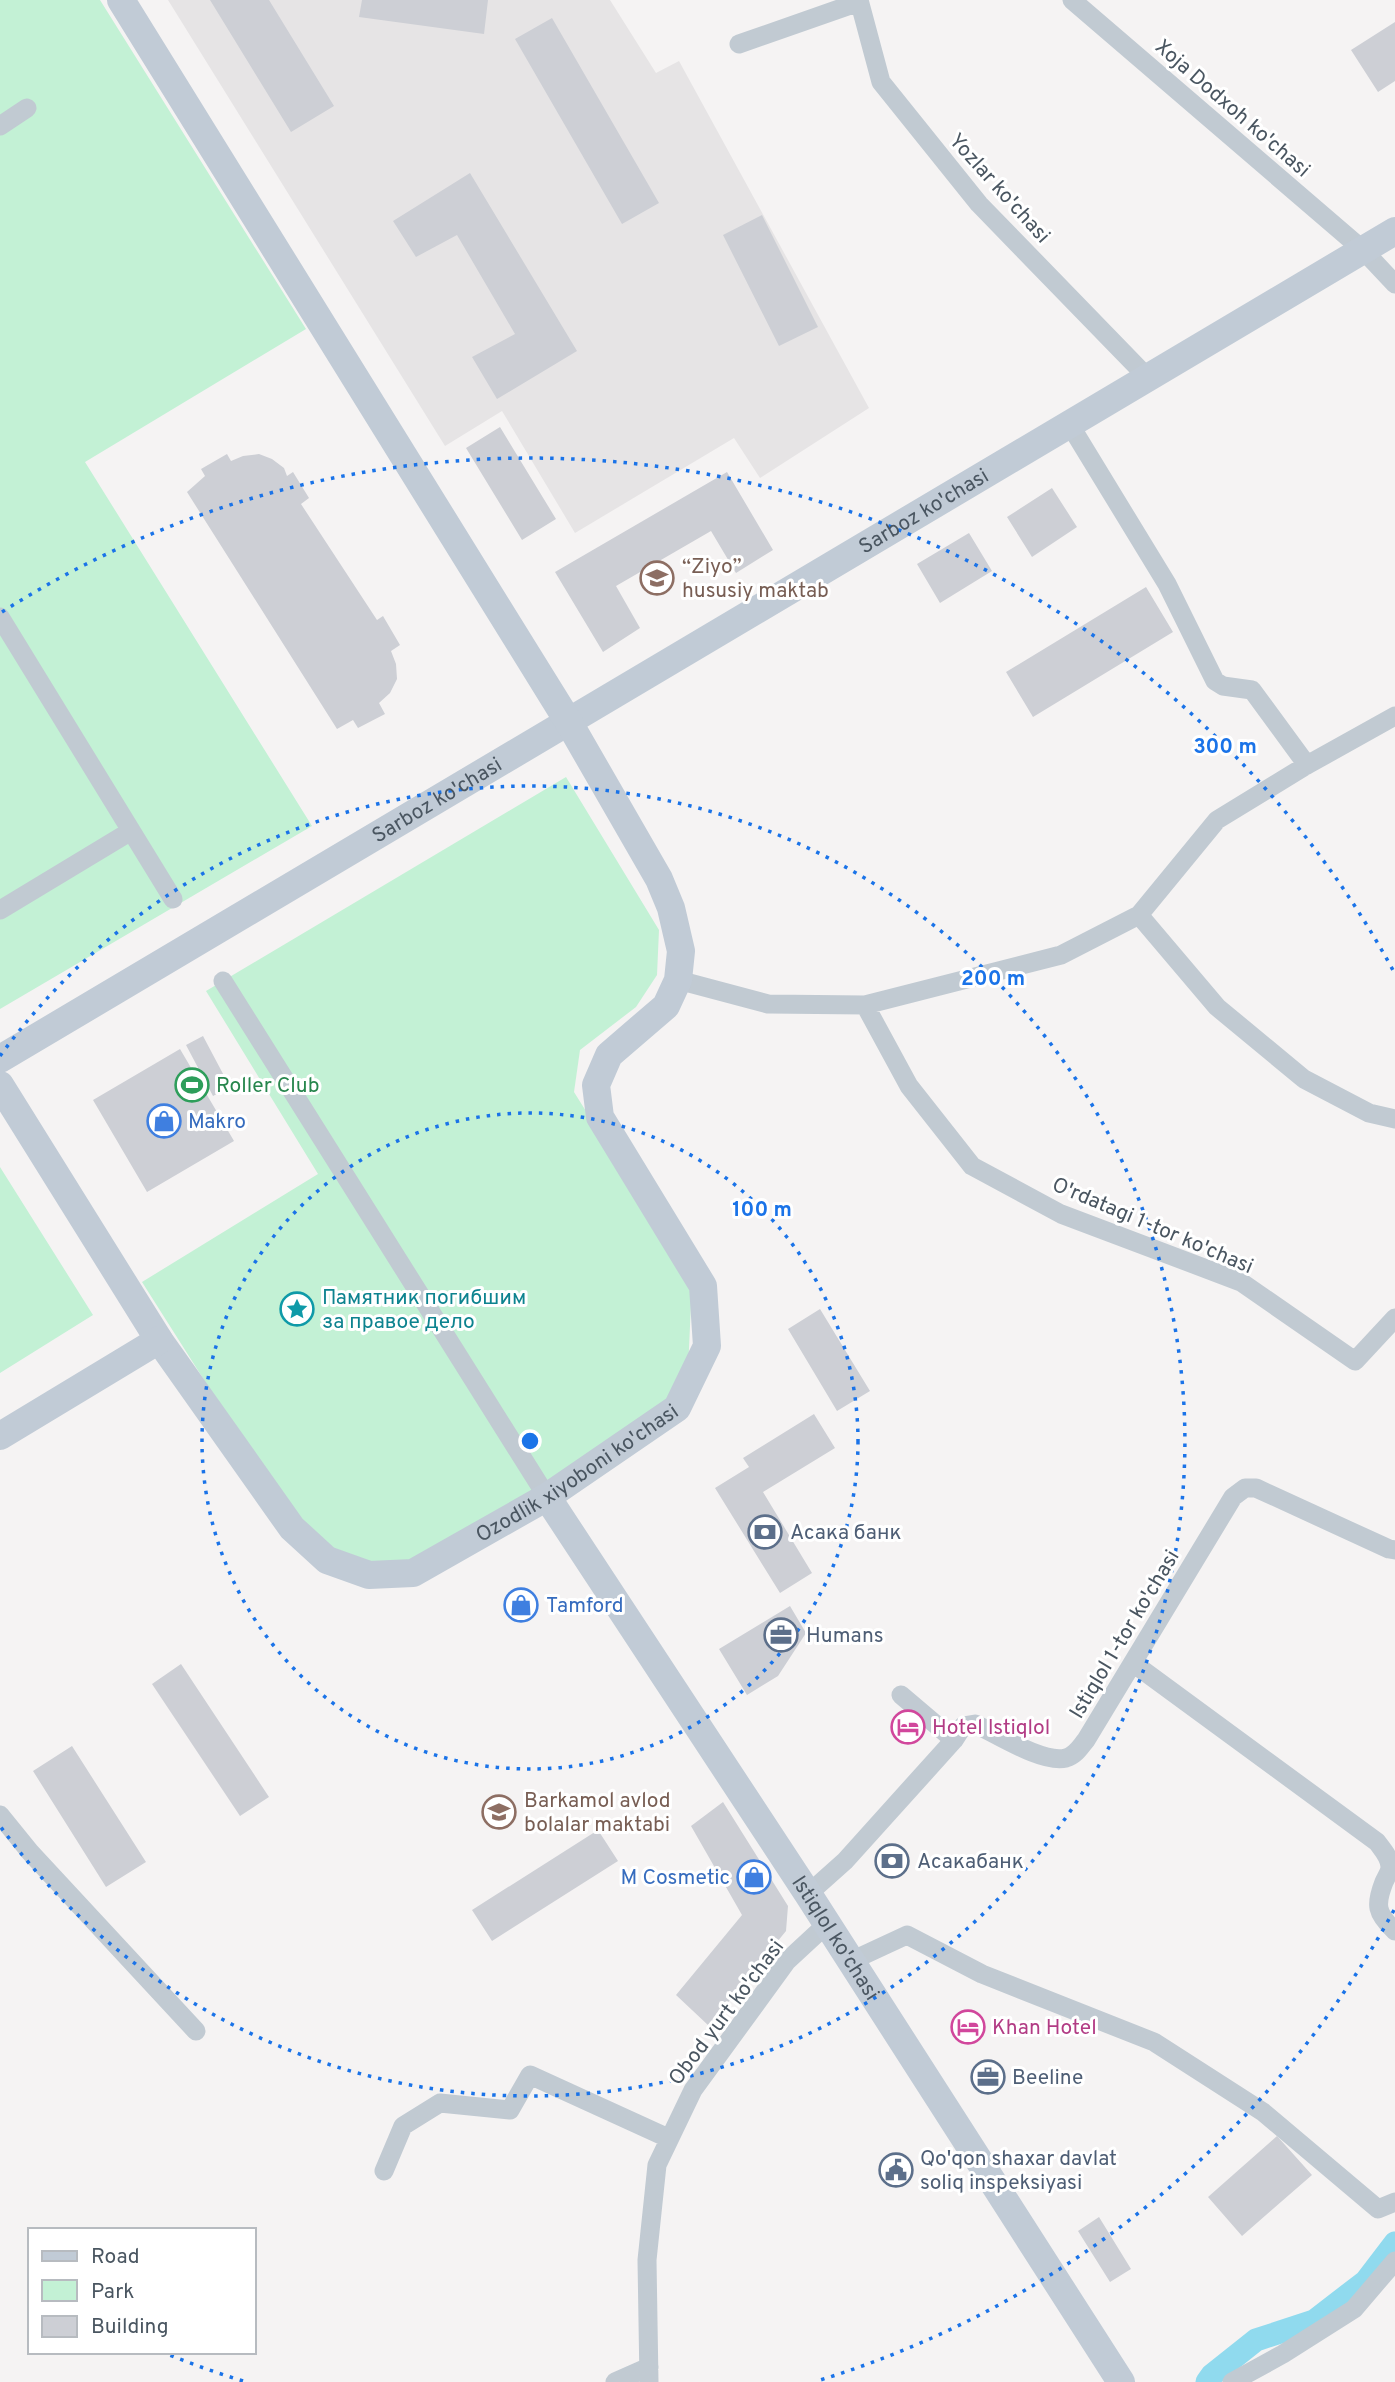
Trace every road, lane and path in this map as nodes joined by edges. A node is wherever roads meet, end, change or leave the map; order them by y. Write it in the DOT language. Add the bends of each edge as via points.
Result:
graph roads {
  1 [pos="121,0"];
  2 [pos="1072,0"];
  3 [pos="859,1"];
  4 [pos="739,44"];
  5 [pos="27,108"];
  6 [pos="0,126"];
  7 [pos="1395,231"];
  8 [pos="1363,250"];
  9 [pos="1395,284"];
  10 [pos="1150,379"];
  11 [pos="1070,425"];
  12 [pos="0,617"];
  13 [pos="1395,716"];
  14 [pos="568,721"];
  15 [pos="1307,765"];
  16 [pos="131,831"];
  17 [pos="173,899"];
  18 [pos="0,910"];
  19 [pos="1139,915"];
  20 [pos="678,980"];
  21 [pos="223,981"];
  22 [pos="865,1005"];
  23 [pos="0,1059"];
  24 [pos="0,1085"];
  25 [pos="1395,1119"];
  26 [pos="1395,1318"];
  27 [pos="159,1340"];
  28 [pos="0,1436"];
  29 [pos="547,1497"];
  30 [pos="1395,1550"];
  31 [pos="1133,1663"];
  32 [pos="901,1695"];
  33 [pos="954,1740"];
  34 [pos="0,1815"];
  35 [pos="808,1894"];
  36 [pos="827,1924"];
  37 [pos="1395,1931"];
  38 [pos="851,1961"];
  39 [pos="196,2031"];
  40 [pos="668,2138"];
  41 [pos="384,2171"];
  42 [pos="1395,2202"];
  43 [pos="1395,2261"];
  44 [pos="649,2375"];
  45 [pos="615,2382"];
  46 [pos="1121,2382"];
  47 [pos="1233,2382"];
  1 -- 14 [label="main road, Ozodlik xiyoboni ko'chasi"];
  2 -- 8 [label="street, Xoja Dodxoh ko'chasi"];
  3 -- 4 [label="street"];
  3 -- 10 [label="street, Yozlar ko'chasi" via="881,82 979,204"];
  5 -- 6 [label="street"];
  7 -- 8 [label="main road, Sarboz ko'chasi"];
  8 -- 9 [label="street, Xoja Dodxoh ko'chasi"];
  8 -- 10 [label="main road, Sarboz ko'chasi"];
  10 -- 11 [label="main road, Sarboz ko'chasi"];
  11 -- 14 [label="main road, Sarboz ko'chasi"];
  11 -- 15 [label="street" via="1167,583 1215,681 1252,690"];
  12 -- 16 [label="street"];
  13 -- 15 [label="street"];
  14 -- 20 [label="main road, Ozodlik xiyoboni ko'chasi" via="663,889 681,951"];
  14 -- 23 [label="main road, Sarboz ko'chasi"];
  15 -- 19 [label="street" via="1217,820"];
  16 -- 17 [label="street"];
  16 -- 18 [label="street"];
  19 -- 22 [label="street" via="1062,955"];
  19 -- 25 [label="street" via="1217,1007 1304,1079 1369,1113"];
  20 -- 22 [label="street" via="768,1004"];
  20 -- 29 [label="main road, Ozodlik xiyoboni ko'chasi" via="666,1006 609,1055 596,1085 600,1117 703,1286 707,1346 677,1408"];
  21 -- 29 [label="street"];
  22 -- 26 [label="street, O'rdatagi 1-tor ko'chasi" via="909,1086 972,1166 1060,1214 1241,1282 1355,1361"];
  24 -- 27 [label="main road, Ozodlik xiyoboni ko'chasi"];
  27 -- 28 [label="main road"];
  27 -- 29 [label="main road, Ozodlik xiyoboni ko'chasi" via="292,1528 327,1560 369,1575 413,1573"];
  29 -- 35 [label="main road, Istiqlol ko'chasi"];
  30 -- 31 [label="street, Istiqlol 1-tor ko'chasi" via="1256,1488 1245,1488 1233,1497"];
  31 -- 33 [label="street, Istiqlol 1-tor ko'chasi" via="1086,1740 1065,1758 1047,1759 975,1724 963,1726"];
  31 -- 37 [label="street" via="1377,1842 1390,1868 1378,1898 1379,1910"];
  32 -- 33 [label="street"];
  33 -- 35 [label="street, Istiqlol 1-tor ko'chasi" via="845,1861"];
  34 -- 39 [label="street"];
  35 -- 36 [label="main road, Istiqlol ko'chasi"];
  36 -- 38 [label="main road, Istiqlol ko'chasi"];
  36 -- 40 [label="street, Obod yurt ko'chasi" via="787,1961 693,2090"];
  38 -- 42 [label="street" via="907,1935 982,1974 1154,2042 1263,2112 1378,2209"];
  38 -- 46 [label="main road, Istiqlol ko'chasi"];
  40 -- 41 [label="street" via="530,2075 510,2110 440,2103 403,2126"];
  40 -- 44 [label="street, Obod yurt ko'chasi" via="657,2165 647,2260"];
  43 -- 47 [label="street" via="1354,2309"];
  44 -- 45 [label="street"];
}
